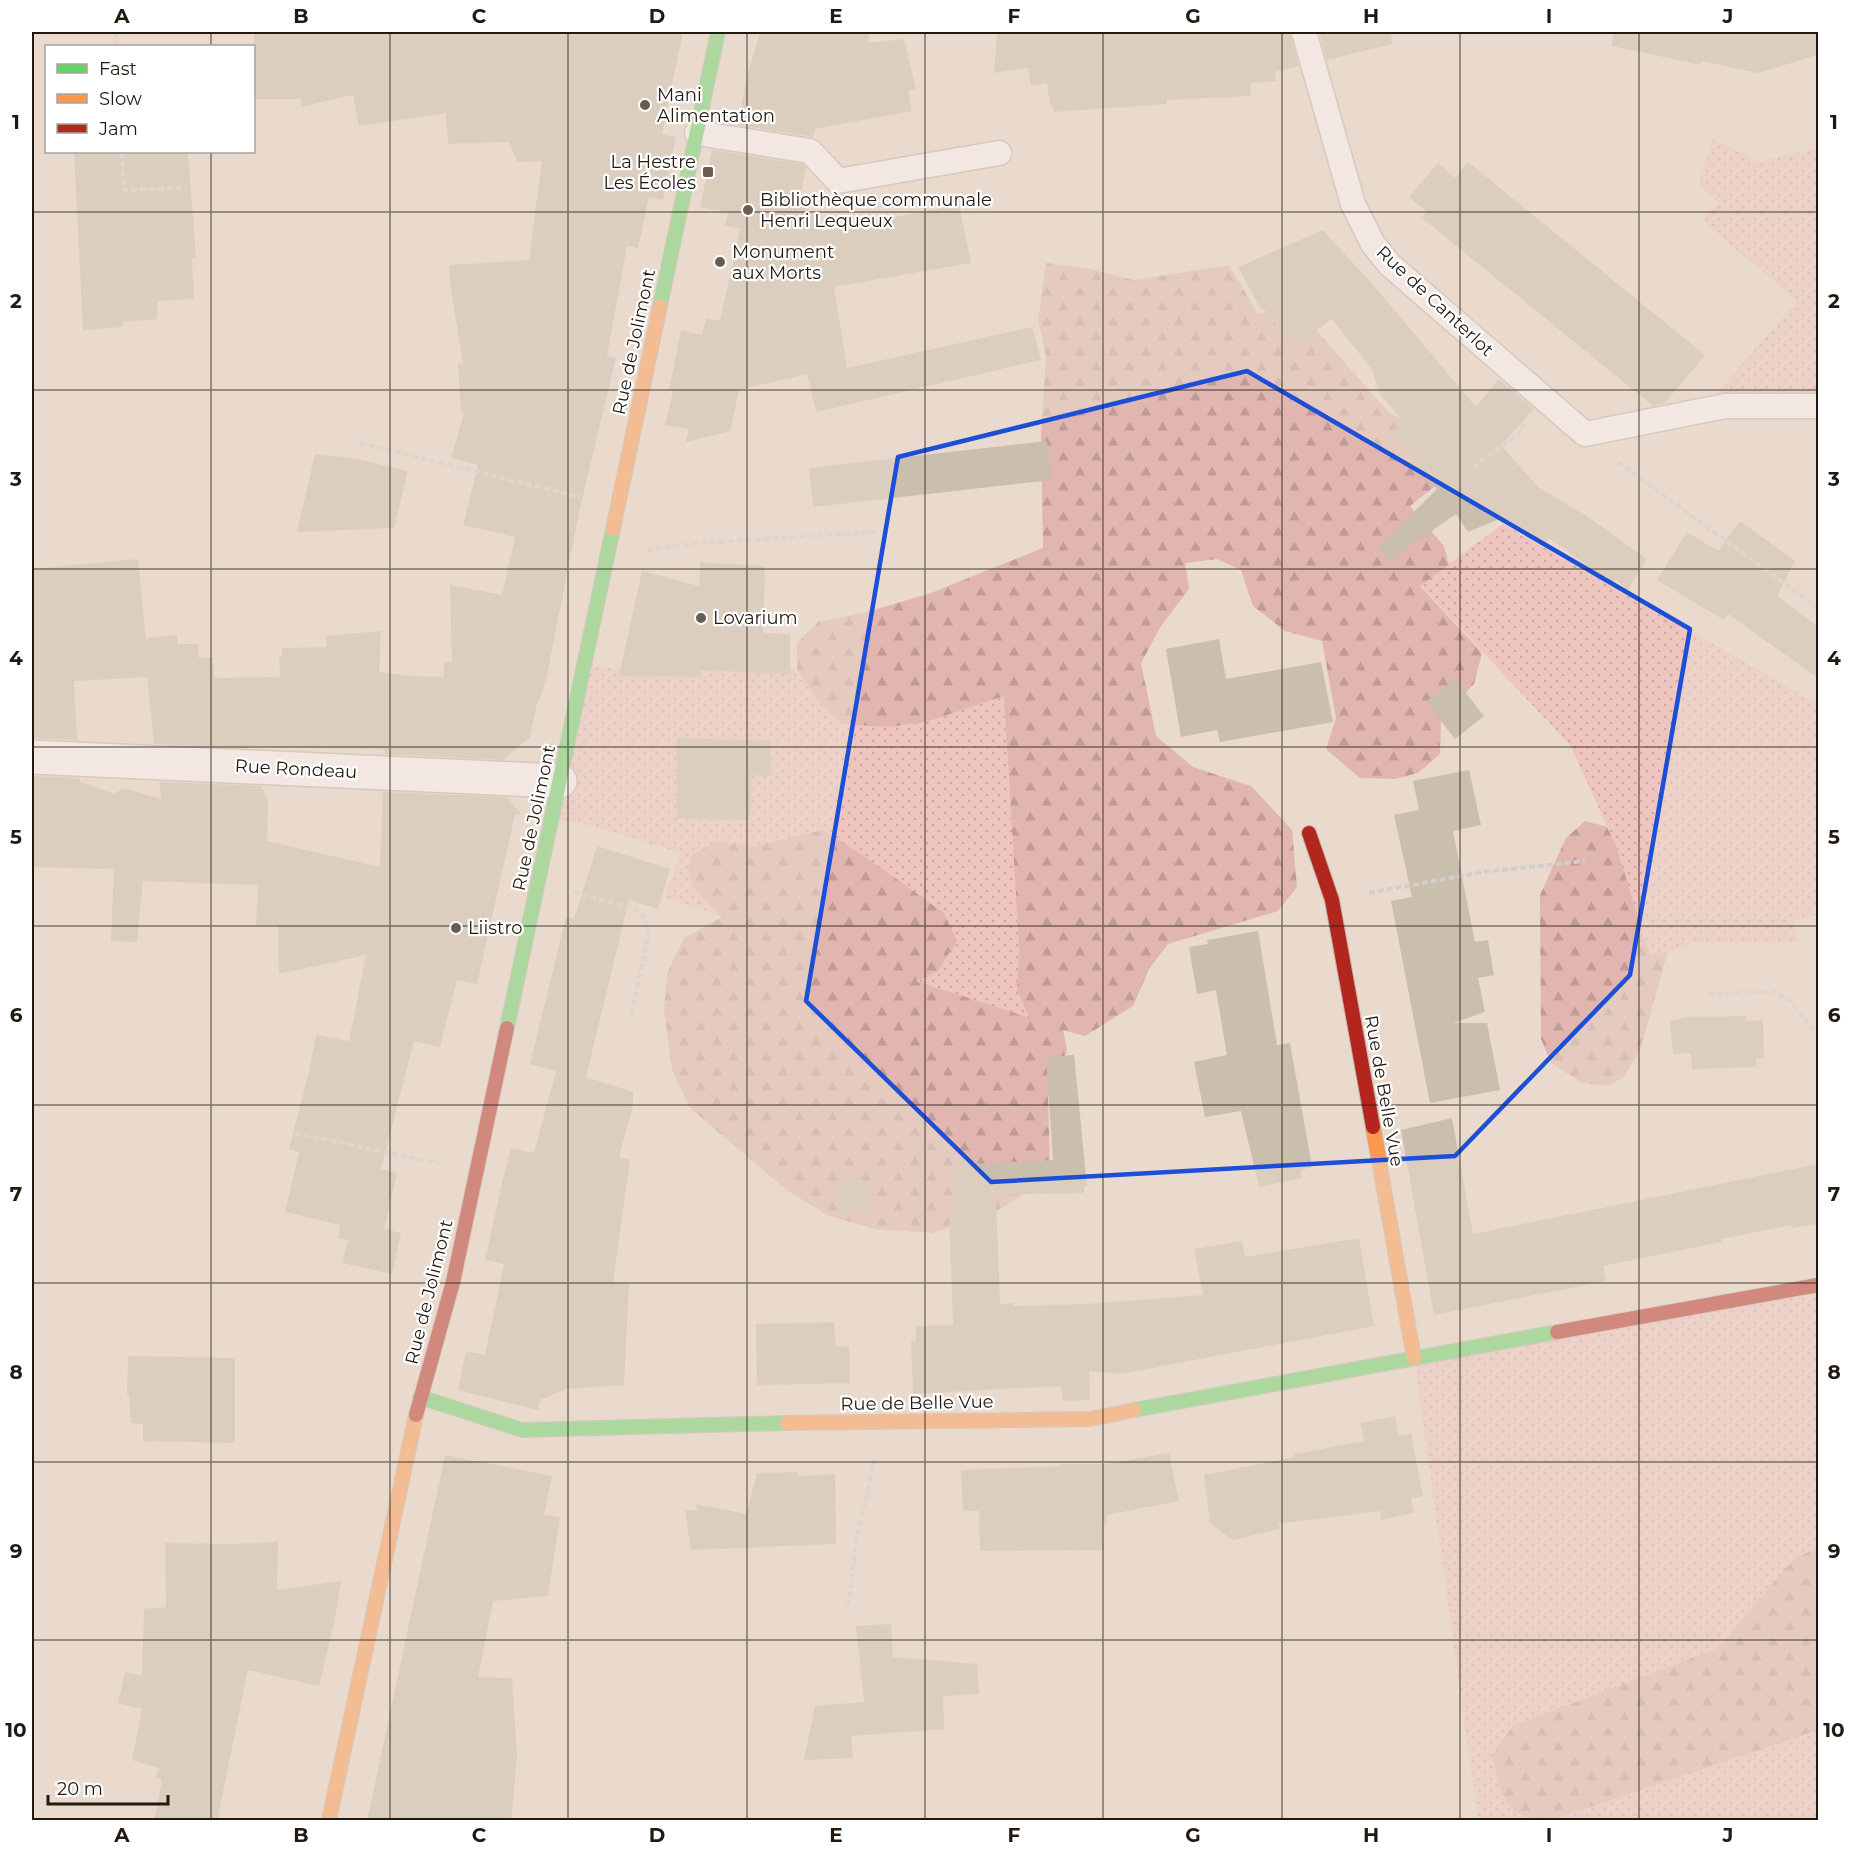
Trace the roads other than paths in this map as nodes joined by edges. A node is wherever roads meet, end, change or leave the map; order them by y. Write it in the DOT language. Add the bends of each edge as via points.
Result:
graph roads {
  1 [pos="718,32"];
  2 [pos="1304,32"];
  3 [pos="697,133"];
  4 [pos="999,153"];
  5 [pos="1818,406"];
  6 [pos="32,757"];
  7 [pos="560,781"];
  8 [pos="1309,833"];
  9 [pos="1818,1285"];
  10 [pos="1414,1358"];
  11 [pos="420,1397"];
  12 [pos="329,1821"];
  1 -- 3 [label="street, Rue de Jolimont"];
  2 -- 5 [label="lane, Rue de Canterlot" via="1348,187 1373,244 1390,265 1585,434 1725,406"];
  3 -- 4 [label="lane" via="810,151 838,182"];
  3 -- 7 [label="street, Rue de Jolimont"];
  6 -- 7 [label="street, Rue Rondeau"];
  7 -- 11 [label="street, Rue de Jolimont" via="453,1282"];
  8 -- 10 [label="street, Rue de Belle Vue" via="1332,900"];
  9 -- 10 [label="street, Rue de Belle Vue"];
  10 -- 11 [label="street, Rue de Belle Vue" via="1090,1419 522,1430"];
  11 -- 12 [label="street, Rue de Jolimont"];
}
